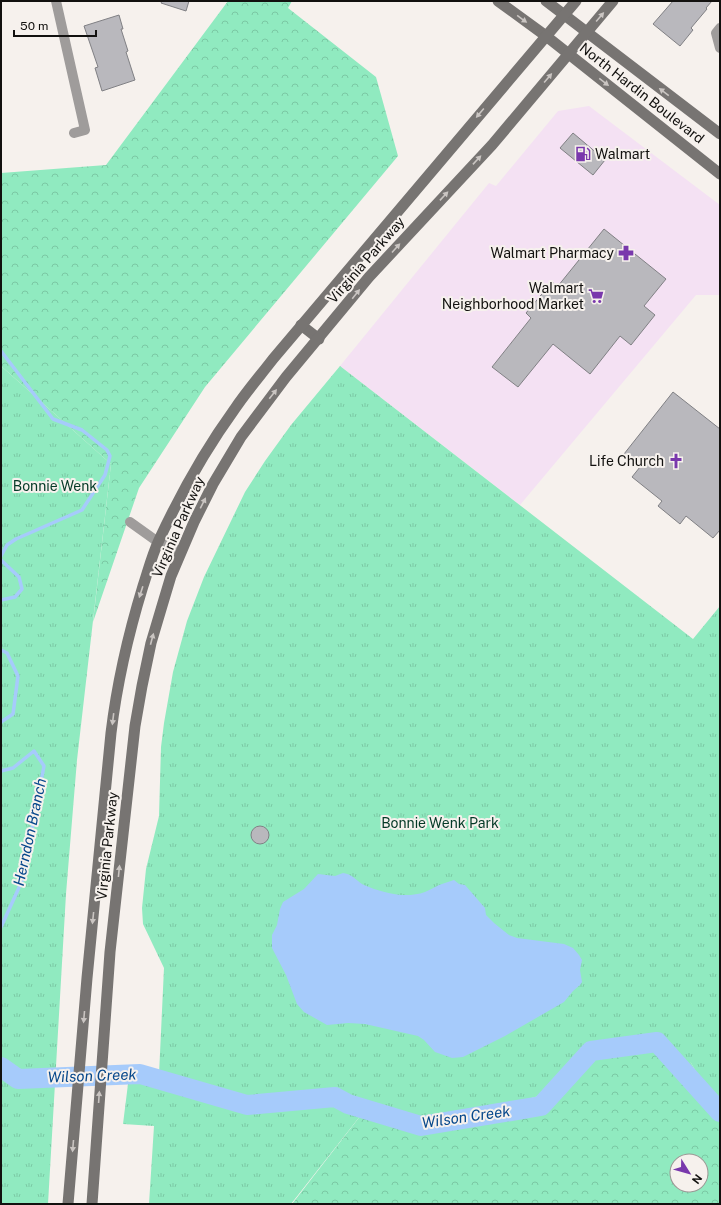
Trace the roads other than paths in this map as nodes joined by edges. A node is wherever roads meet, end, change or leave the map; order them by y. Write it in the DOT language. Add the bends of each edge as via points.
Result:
graph roads {
  1 [pos="56,1"];
  2 [pos="498,1"];
  3 [pos="546,1"];
  4 [pos="576,1"];
  5 [pos="613,1"];
  6 [pos="564,14"];
  7 [pos="720,28"];
  8 [pos="586,32"];
  9 [pos="546,36"];
  10 [pos="720,47"];
  11 [pos="568,54"];
  12 [pos="74,133"];
  13 [pos="720,134"];
  14 [pos="720,174"];
  15 [pos="301,325"];
  16 [pos="319,339"];
  17 [pos="130,522"];
  18 [pos="158,542"];
  19 [pos="182,552"];
  20 [pos="68,1204"];
  21 [pos="92,1204"];
  1 -- 12 [label="street" via="85,130"];
  2 -- 9 [label="main road, North Hardin Boulevard, one-way"];
  3 -- 6 [label="main road, North Hardin Boulevard"];
  4 -- 6 [label="main road, Virginia Parkway"];
  8 -- 5 [label="main road, Virginia Parkway, one-way"];
  6 -- 8 [label="main road, North Hardin Boulevard"];
  6 -- 9 [label="main road, Virginia Parkway"];
  7 -- 10 [label="street" via="716,33"];
  8 -- 11 [label="main road, Virginia Parkway"];
  13 -- 8 [label="main road, North Hardin Boulevard, one-way"];
  9 -- 11 [label="main road, North Hardin Boulevard"];
  9 -- 15 [label="main road, Virginia Parkway, one-way"];
  11 -- 14 [label="main road, North Hardin Boulevard, one-way"];
  16 -- 11 [label="main road, Virginia Parkway, one-way" via="369,277 492,145"];
  15 -- 16 [label="main road"];
  15 -- 18 [label="main road, Virginia Parkway" via="234,409 196,469"];
  19 -- 16 [label="main road, Virginia Parkway, one-way" via="213,484 240,437"];
  17 -- 18 [label="street"];
  18 -- 19 [label="street"];
  18 -- 20 [label="main road, Virginia Parkway, one-way" via="133,618 116,696 87,978"];
  21 -- 19 [label="main road, Virginia Parkway, one-way" via="108,980 131,758 151,643 171,576"];
}
